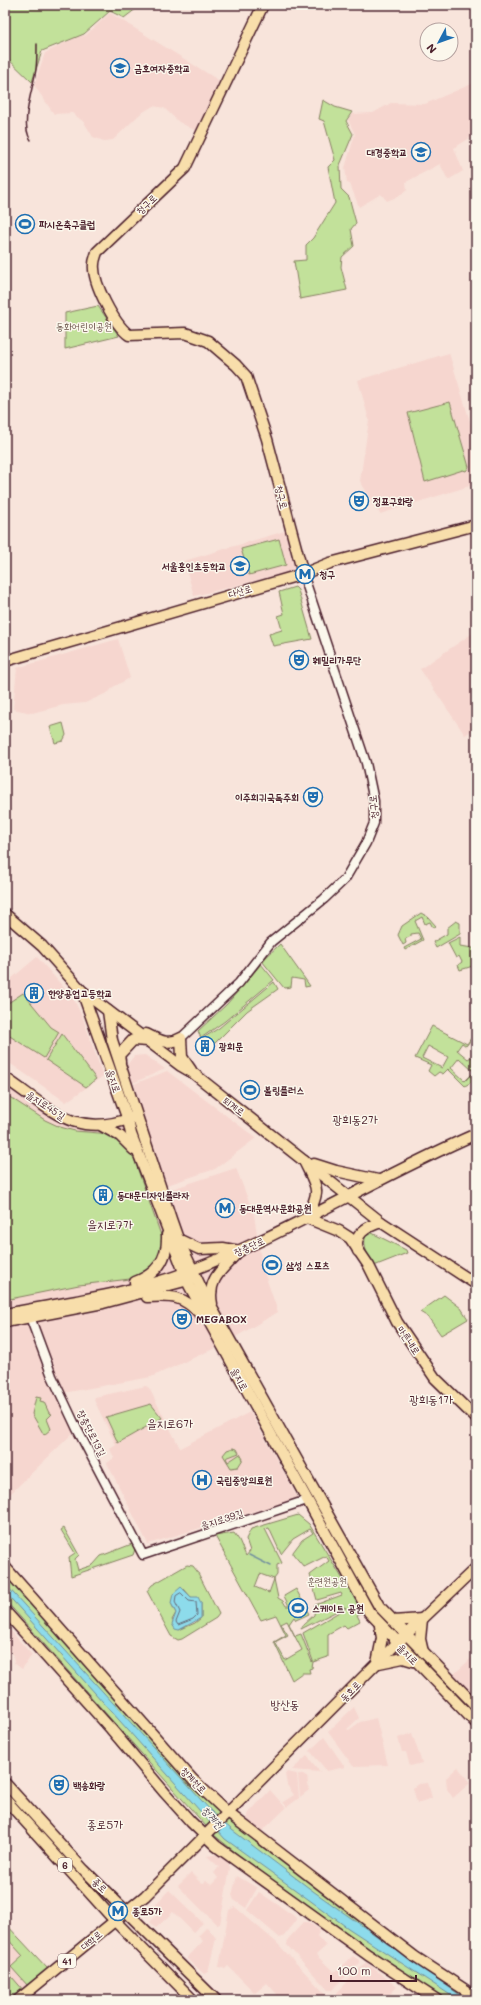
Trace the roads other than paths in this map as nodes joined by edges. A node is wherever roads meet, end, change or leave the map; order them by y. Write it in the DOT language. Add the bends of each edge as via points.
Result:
graph roads {
  1 [pos="263,5"];
  2 [pos="476,525"];
  3 [pos="303,574"];
  4 [pos="5,661"];
  5 [pos="5,914"];
  6 [pos="82,990"];
  7 [pos="108,1011"];
  8 [pos="130,1027"];
  9 [pos="181,1038"];
  10 [pos="150,1041"];
  11 [pos="193,1073"];
  12 [pos="5,1078"];
  13 [pos="125,1084"];
  14 [pos="133,1118"];
  15 [pos="102,1126"];
  16 [pos="476,1134"];
  17 [pos="139,1156"];
  18 [pos="303,1159"];
  19 [pos="378,1180"];
  20 [pos="348,1196"];
  21 [pos="307,1218"];
  22 [pos="163,1220"];
  23 [pos="381,1222"];
  24 [pos="178,1239"];
  25 [pos="240,1251"];
  26 [pos="358,1251"];
  27 [pos="189,1276"];
  28 [pos="476,1284"];
  29 [pos="105,1295"];
  30 [pos="124,1298"];
  31 [pos="5,1314"];
  32 [pos="216,1315"];
  33 [pos="30,1317"];
  34 [pos="5,1322"];
  35 [pos="217,1335"];
  36 [pos="476,1418"];
  37 [pos="307,1500"];
  38 [pos="144,1556"];
  39 [pos="5,1567"];
  40 [pos="476,1568"];
  41 [pos="5,1611"];
  42 [pos="422,1619"];
  43 [pos="393,1621"];
  44 [pos="379,1624"];
  45 [pos="406,1635"];
  46 [pos="397,1643"];
  47 [pos="423,1653"];
  48 [pos="378,1663"];
  49 [pos="417,1663"];
  50 [pos="476,1706"];
  51 [pos="476,1723"];
  52 [pos="5,1783"];
  53 [pos="5,1799"];
  54 [pos="227,1815"];
  55 [pos="206,1834"];
  56 [pos="127,1911"];
  57 [pos="114,1921"];
  58 [pos="476,1997"];
  59 [pos="18,2000"];
  60 [pos="193,2000"];
  61 [pos="216,2000"];
  62 [pos="437,2000"];
  1 -- 3 [label="main road, 청구로" via="185,168 97,252 94,264 96,279 114,318 121,329 129,335 185,333 208,341 246,376 267,439"];
  2 -- 3 [label="main road, 다산로" via="330,563"];
  3 -- 4 [label="main road, 다산로"];
  3 -- 9 [label="street, 청구로" via="366,763 374,801 374,823 366,843 345,879 271,942 239,983"];
  5 -- 6 [label="main road, 퇴계로" via="42,946"];
  6 -- 7 [label="main road, 퇴계로"];
  6 -- 14 [label="main road, 을지로"];
  7 -- 8 [label="main road, 퇴계로"];
  7 -- 13 [label="main road, 을지로" via="112,1040"];
  8 -- 9 [label="main road" via="166,1043"];
  8 -- 10 [label="main road, 퇴계로"];
  9 -- 11 [label="main road" via="182,1057"];
  10 -- 11 [label="main road, 퇴계로"];
  10 -- 13 [label="main road" via="133,1040 119,1055"];
  11 -- 18 [label="main road, 퇴계로"];
  12 -- 15 [label="main road, 을지로45길" via="70,1121 86,1126"];
  13 -- 14 [label="main road, 을지로"];
  14 -- 15 [label="main road, 을지로45길"];
  14 -- 17 [label="main road, 을지로"];
  14 -- 24 [label="main road, 을지로"];
  15 -- 17 [label="main road" via="125,1139"];
  16 -- 19 [label="main road, 장충단로"];
  17 -- 22 [label="main road, 을지로"];
  18 -- 19 [label="main road" via="336,1171"];
  18 -- 20 [label="main road, 퇴계로"];
  18 -- 21 [label="main road" via="317,1190 317,1199"];
  19 -- 20 [label="main road, 장충단로"];
  20 -- 21 [label="main road, 장충단로"];
  20 -- 23 [label="main road, 퇴계로"];
  21 -- 25 [label="main road, 장충단로"];
  21 -- 26 [label="main road, 마른내로" via="350,1238"];
  22 -- 27 [label="main road, 을지로"];
  22 -- 29 [label="main road" via="167,1237 166,1249 158,1268 146,1278"];
  23 -- 26 [label="main road" via="360,1233 357,1240"];
  23 -- 28 [label="main road, 퇴계로"];
  24 -- 25 [label="main road" via="198,1249 223,1248"];
  24 -- 27 [label="main road, 을지로"];
  25 -- 27 [label="main road, 장충단로"];
  25 -- 32 [label="main road" via="213,1281 210,1291"];
  26 -- 36 [label="main road, 마른내로" via="397,1322 435,1378"];
  27 -- 29 [label="main road, 장충단로"];
  27 -- 30 [label="main road, 장충단로"];
  27 -- 32 [label="main road, 을지로"];
  27 -- 35 [label="main road, 을지로"];
  29 -- 31 [label="main road, 장충단로"];
  30 -- 33 [label="main road, 장충단로"];
  30 -- 35 [label="main road" via="162,1296 184,1300 194,1306"];
  32 -- 43 [label="main road, 을지로" via="379,1606"];
  33 -- 34 [label="main road, 장충단로"];
  33 -- 38 [label="street, 장충단로13길" via="52,1376"];
  35 -- 37 [label="main road, 을지로"];
  37 -- 38 [label="street, 을지로39길"];
  37 -- 44 [label="main road, 을지로" via="369,1612"];
  39 -- 54 [label="main road, 청계천로"];
  40 -- 42 [label="main road, 동호로 / 41"];
  41 -- 55 [label="main road" via="165,1793"];
  42 -- 43 [label="main road"];
  42 -- 45 [label="main road, 동호로 / 41"];
  42 -- 47 [label="main road" via="420,1639"];
  43 -- 45 [label="main road, 을지로"];
  44 -- 46 [label="main road, 을지로"];
  44 -- 48 [label="main road" via="382,1638"];
  45 -- 46 [label="main road, 동호로 / 41"];
  45 -- 47 [label="main road, 을지로"];
  46 -- 48 [label="main road, 동호로 / 41"];
  46 -- 49 [label="main road, 을지로"];
  47 -- 50 [label="main road, 을지로"];
  48 -- 49 [label="main road" via="403,1658"];
  48 -- 54 [label="main road, 동호로 / 41"];
  49 -- 51 [label="main road, 을지로"];
  52 -- 56 [label="main road, 종로 / 6" via="64,1849"];
  53 -- 57 [label="main road, 종로 / 6"];
  54 -- 55 [label="main road, 41"];
  54 -- 58 [label="main road, 청계천로" via="415,1957"];
  55 -- 56 [label="main road, 41"];
  55 -- 62 [label="main road" via="233,1859 368,1955"];
  56 -- 57 [label="main road, 대학로 / 41"];
  56 -- 61 [label="main road, 종로 / 6"];
  57 -- 59 [label="main road, 대학로 / 41"];
  57 -- 60 [label="main road, 종로 / 6"];
}
